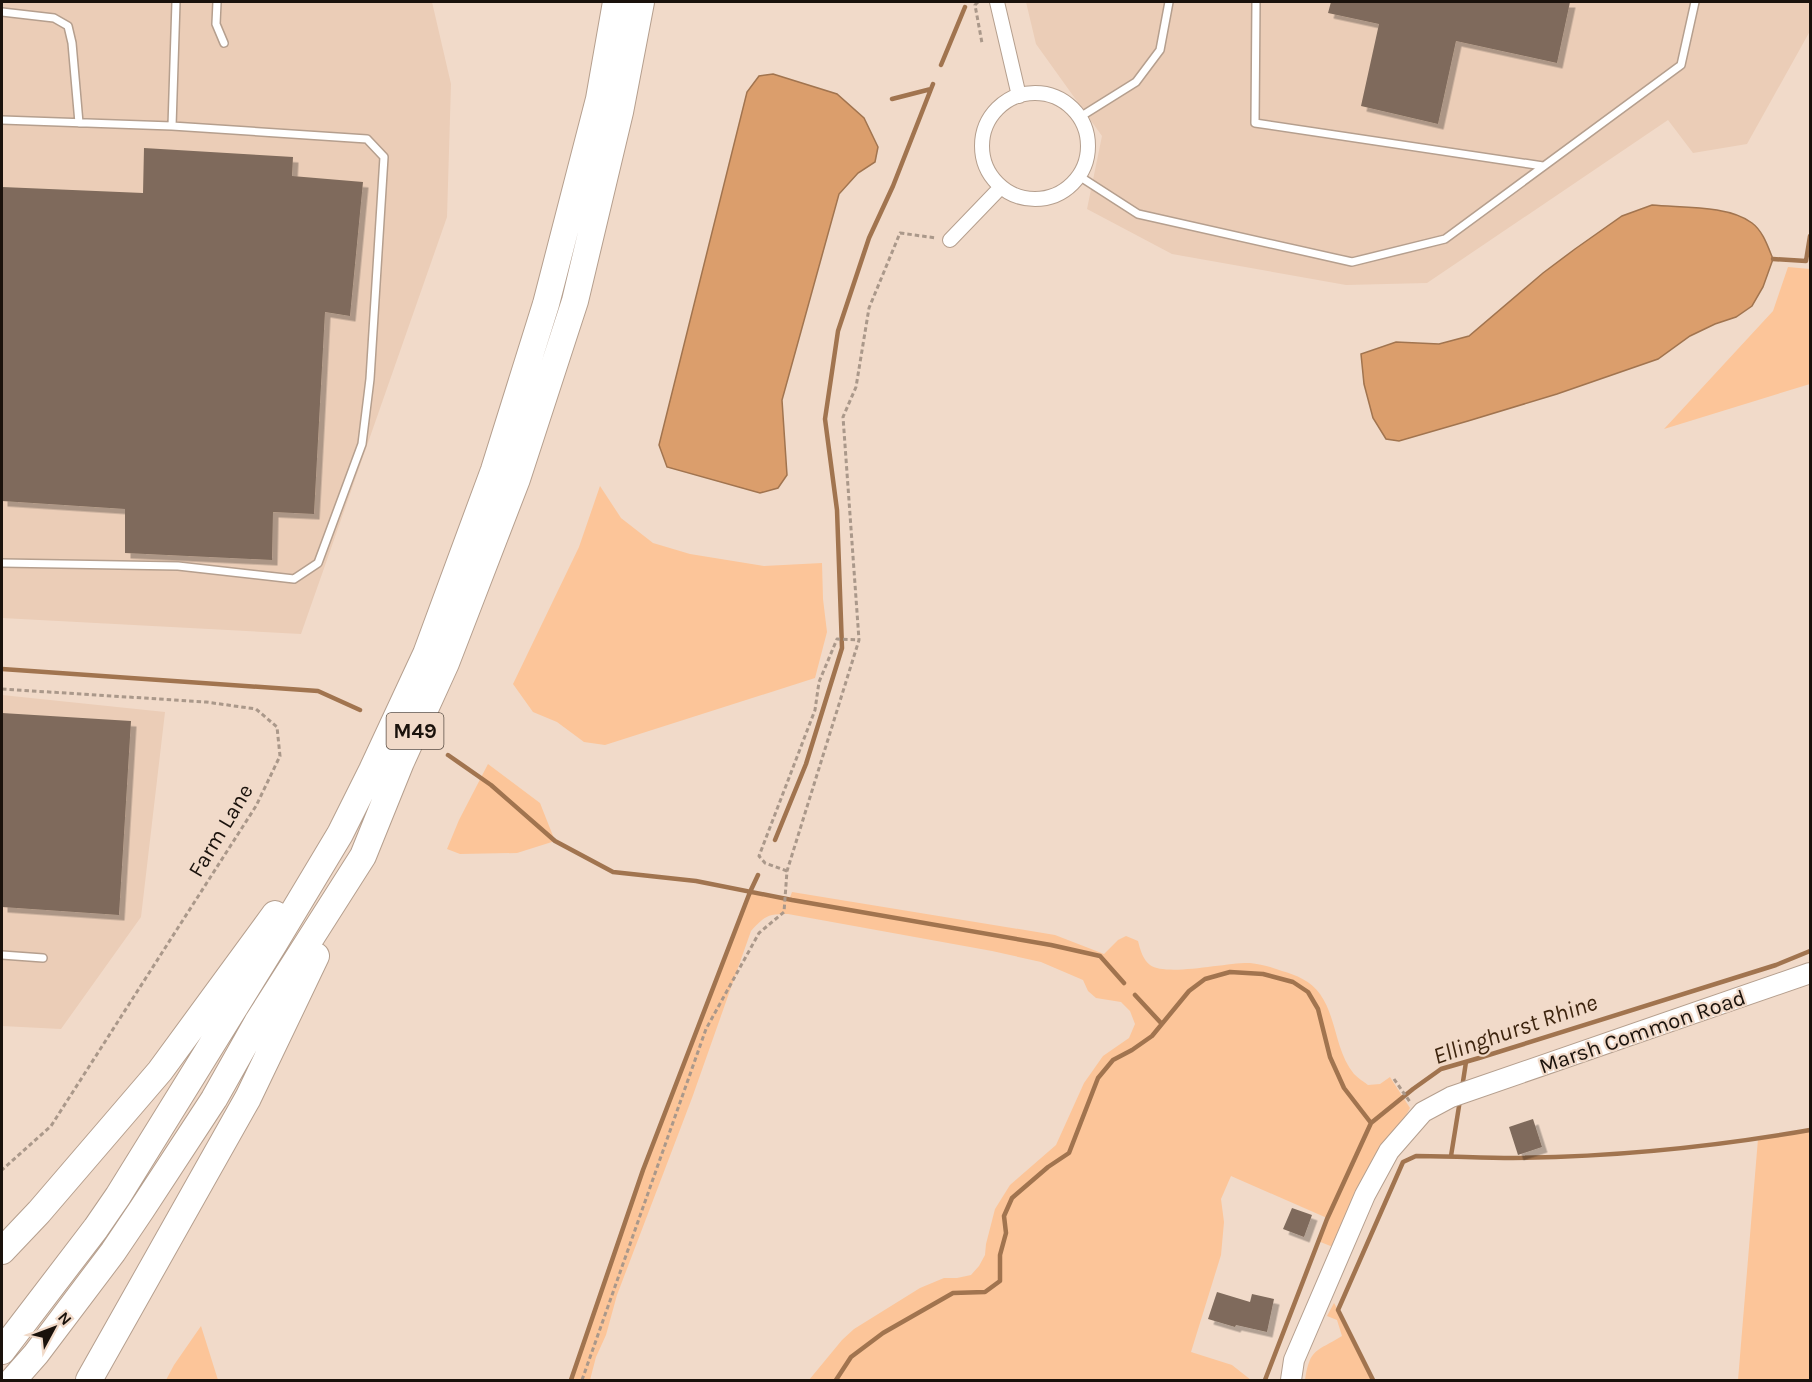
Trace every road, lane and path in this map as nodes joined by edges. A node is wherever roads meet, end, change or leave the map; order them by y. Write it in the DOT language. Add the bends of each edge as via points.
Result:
graph roads {
  1 [pos="176,2"];
  2 [pos="218,2"];
  3 [pos="616,2"];
  4 [pos="641,2"];
  5 [pos="978,2"];
  6 [pos="997,2"];
  7 [pos="1169,2"];
  8 [pos="1256,2"];
  9 [pos="1695,2"];
  10 [pos="2,12"];
  11 [pos="224,43"];
  12 [pos="982,44"];
  13 [pos="1019,96"];
  14 [pos="1080,117"];
  15 [pos="2,120"];
  16 [pos="79,123"];
  17 [pos="172,126"];
  18 [pos="1543,166"];
  19 [pos="1079,176"];
  20 [pos="1001,187"];
  21 [pos="950,240"];
  22 [pos="2,563"];
  23 [pos="859,640"];
  24 [pos="2,689"];
  25 [pos="372,770"];
  26 [pos="363,856"];
  27 [pos="787,871"];
  28 [pos="2,955"];
  29 [pos="43,958"];
  30 [pos="1810,973"];
  31 [pos="1394,1079"];
  32 [pos="1410,1103"];
  33 [pos="2,1170"];
  34 [pos="2,1251"];
  35 [pos="2,1352"];
  36 [pos="13,1380"];
  37 [pos="89,1380"];
  38 [pos="582,1380"];
  39 [pos="1291,1380"];
  1 -- 17 [label="lane"];
  2 -- 11 [label="lane" via="216,24"];
  3 -- 25 [label="highway, M49" via="599,99 546,304 494,470 426,654"];
  4 -- 26 [label="highway, M49" via="620,112 568,323 517,478 450,652"];
  5 -- 12 [label="path" via="975,5"];
  6 -- 13 [label="street"];
  7 -- 14 [label="lane" via="1160,50 1136,82"];
  8 -- 18 [label="lane" via="1255,123"];
  9 -- 18 [label="lane" via="1681,65"];
  10 -- 16 [label="lane" via="54,18 68,26"];
  13 -- 14 [label="street" via="1053,96"];
  13 -- 20 [label="street" via="999,108 985,128 984,160"];
  14 -- 19 [label="street" via="1088,147"];
  15 -- 16 [label="lane"];
  16 -- 17 [label="lane"];
  17 -- 22 [label="lane" via="367,139 384,157 370,379 362,444 318,563 294,579 178,566"];
  18 -- 19 [label="lane" via="1445,239 1352,262 1138,214"];
  19 -- 20 [label="street" via="1067,189 1051,197 1016,196"];
  20 -- 21 [label="street"];
  21 -- 23 [label="path" via="900,233 869,308 856,387 843,417"];
  23 -- 27 [label="path"];
  23 -- 27 [label="path" via="837,639 819,682 815,710 759,856 765,863"];
  24 -- 33 [label="path, Farm Lane" via="206,702 256,709 278,727 280,756 256,806 51,1126"];
  25 -- 34 [label="highway, M49" via="281,906 160,1071"];
  25 -- 35 [label="highway, M49" via="340,834 118,1196"];
  26 -- 36 [label="highway, M49" via="142,1209"];
  26 -- 37 [label="highway, M49" via="248,1098"];
  27 -- 38 [label="path" via="784,912 759,933 706,1029"];
  28 -- 29 [label="lane"];
  30 -- 39 [label="main road, Marsh Common Road" via="1450,1097 1423,1112 1389,1150 1365,1195 1294,1360"];
  31 -- 32 [label="path"];
}
